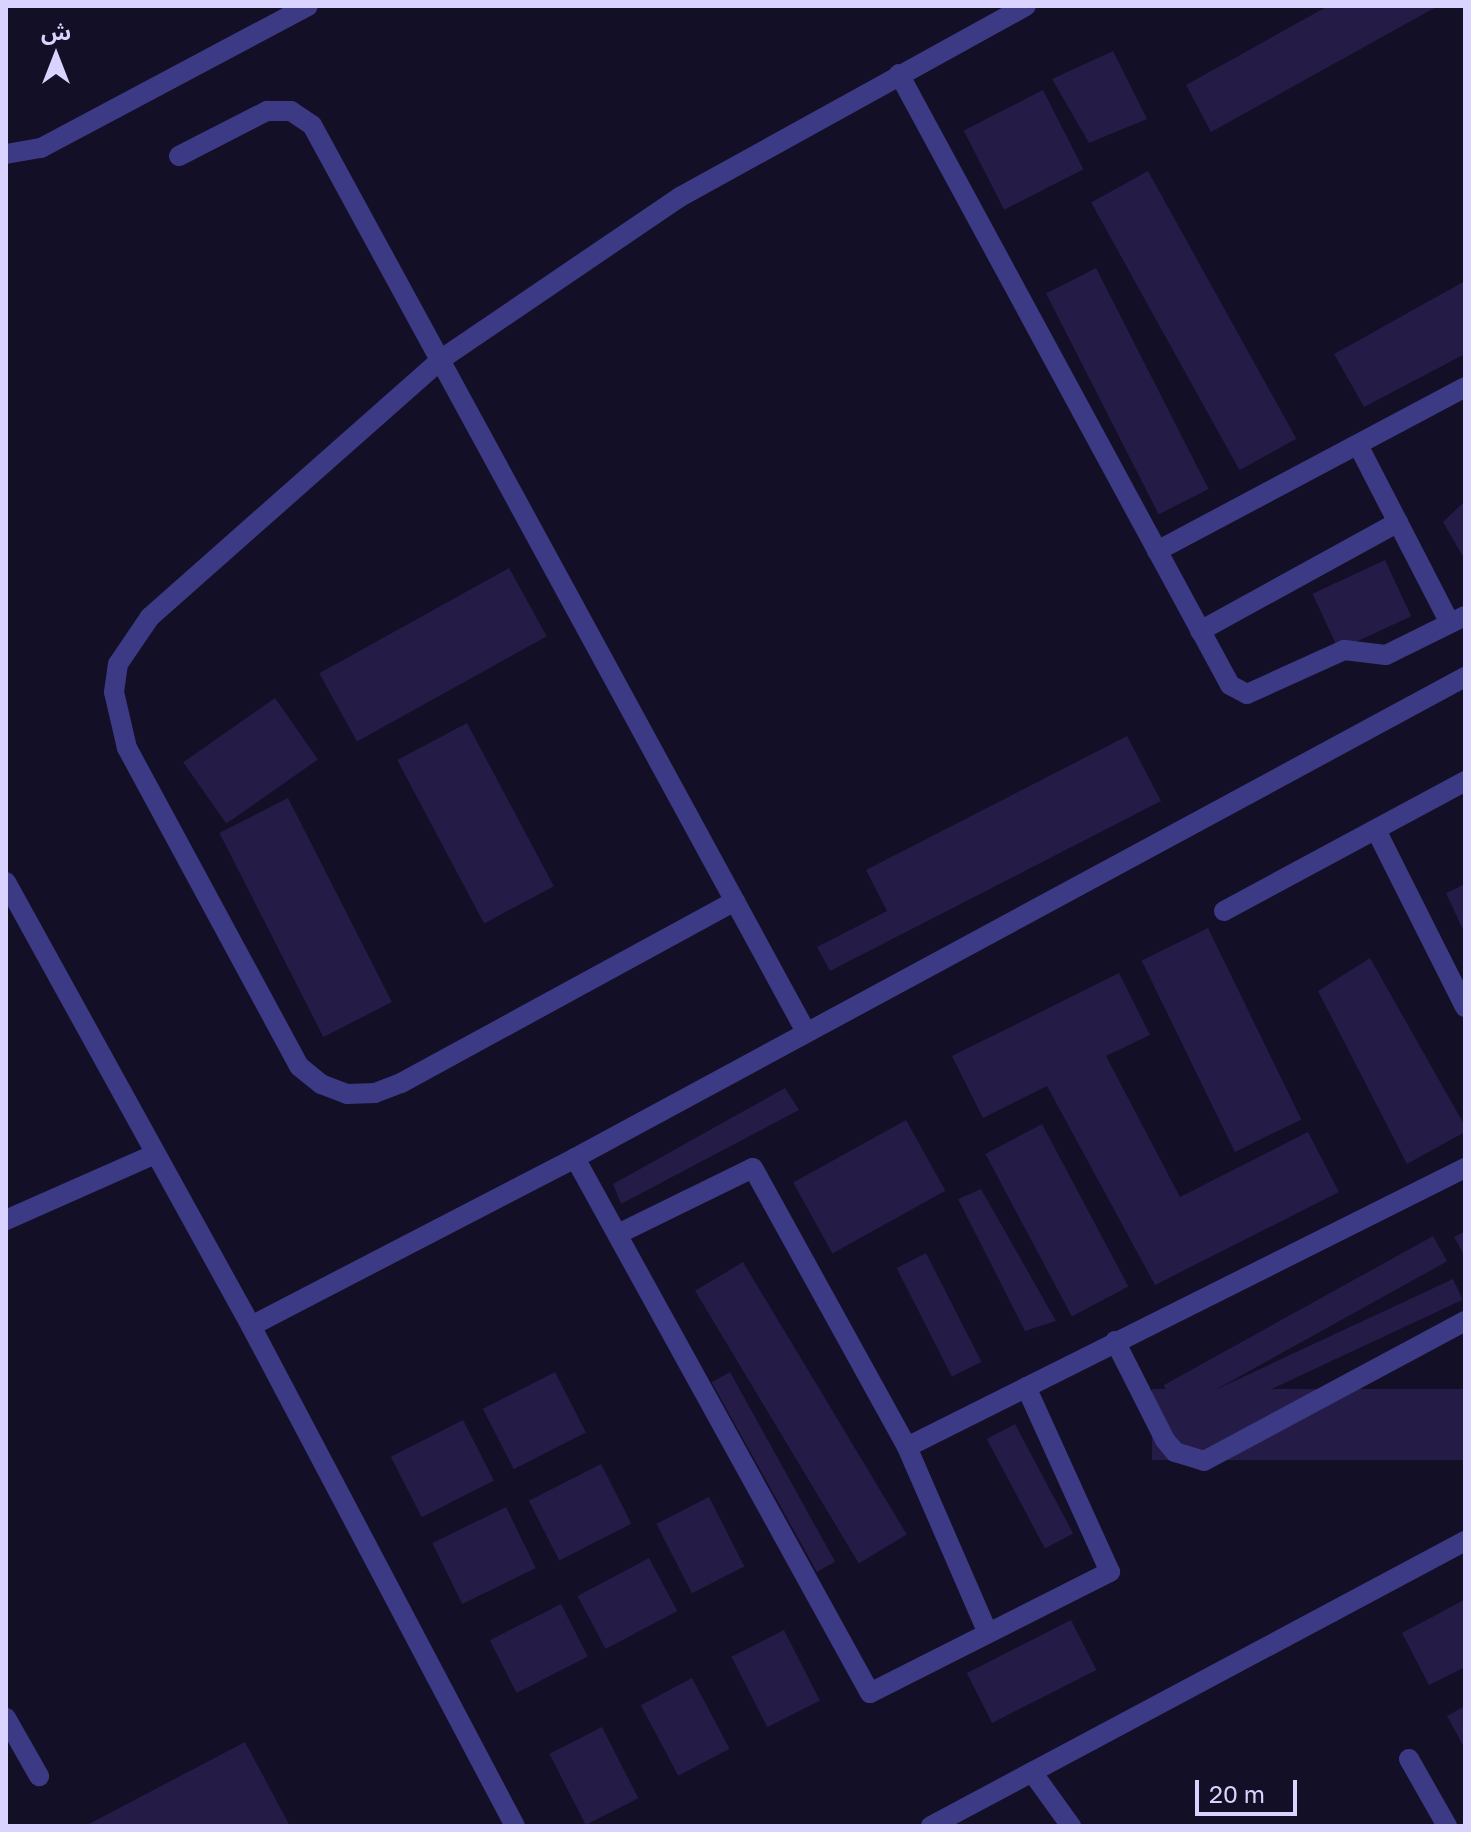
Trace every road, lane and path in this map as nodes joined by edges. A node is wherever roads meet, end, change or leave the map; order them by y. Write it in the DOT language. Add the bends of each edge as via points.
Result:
graph roads {
  1 [pos="308,6"];
  2 [pos="1026,6"];
  3 [pos="899,74"];
  4 [pos="6,154"];
  5 [pos="179,156"];
  6 [pos="443,358"];
  7 [pos="1465,387"];
  8 [pos="1358,445"];
  9 [pos="1398,522"];
  10 [pos="1157,551"];
  11 [pos="1458,620"];
  12 [pos="1200,631"];
  13 [pos="1465,677"];
  14 [pos="1465,781"];
  15 [pos="1376,830"];
  16 [pos="6,882"];
  17 [pos="735,901"];
  18 [pos="1224,911"];
  19 [pos="1465,1007"];
  20 [pos="805,1030"];
  21 [pos="153,1155"];
  22 [pos="575,1158"];
  23 [pos="1465,1168"];
  24 [pos="6,1220"];
  25 [pos="618,1234"];
  26 [pos="1465,1321"];
  27 [pos="251,1326"];
  28 [pos="1115,1341"];
  29 [pos="1026,1387"];
  30 [pos="907,1447"];
  31 [pos="1465,1541"];
  32 [pos="988,1633"];
  33 [pos="6,1718"];
  34 [pos="1409,1759"];
  35 [pos="1032,1772"];
  36 [pos="39,1776"];
  37 [pos="515,1826"];
  38 [pos="931,1826"];
  39 [pos="1071,1826"];
  40 [pos="1447,1826"];
  1 -- 4 [label="lane" via="41,148"];
  2 -- 3 [label="lane"];
  3 -- 6 [label="lane" via="610,240"];
  3 -- 10 [label="lane"];
  5 -- 6 [label="lane" via="267,111 303,117"];
  6 -- 17 [label="lane"];
  6 -- 17 [label="lane" via="150,617 133,638 118,664 114,692 117,721 135,762 299,1066 321,1084 347,1094 375,1093 401,1083"];
  7 -- 8 [label="lane"];
  8 -- 9 [label="lane"];
  8 -- 10 [label="lane"];
  9 -- 11 [label="lane"];
  9 -- 12 [label="lane"];
  10 -- 12 [label="lane"];
  11 -- 12 [label="lane" via="1386,655 1332,653 1247,694 1230,685"];
  13 -- 20 [label="lane"];
  14 -- 15 [label="lane"];
  15 -- 18 [label="lane"];
  15 -- 19 [label="lane"];
  16 -- 21 [label="lane"];
  17 -- 20 [label="lane"];
  20 -- 22 [label="lane"];
  21 -- 24 [label="lane"];
  21 -- 27 [label="lane"];
  22 -- 25 [label="lane"];
  22 -- 27 [label="lane"];
  23 -- 28 [label="lane"];
  25 -- 30 [label="lane" via="753,1168"];
  25 -- 32 [label="lane" via="870,1693"];
  26 -- 28 [label="lane" via="1204,1461 1175,1452 1165,1440"];
  27 -- 37 [label="lane"];
  28 -- 29 [label="lane"];
  29 -- 30 [label="lane"];
  29 -- 32 [label="lane" via="1110,1572"];
  30 -- 32 [label="lane"];
  31 -- 35 [label="lane"];
  33 -- 36 [label="lane"];
  34 -- 40 [label="lane"];
  35 -- 38 [label="lane"];
  35 -- 39 [label="lane"];
}
